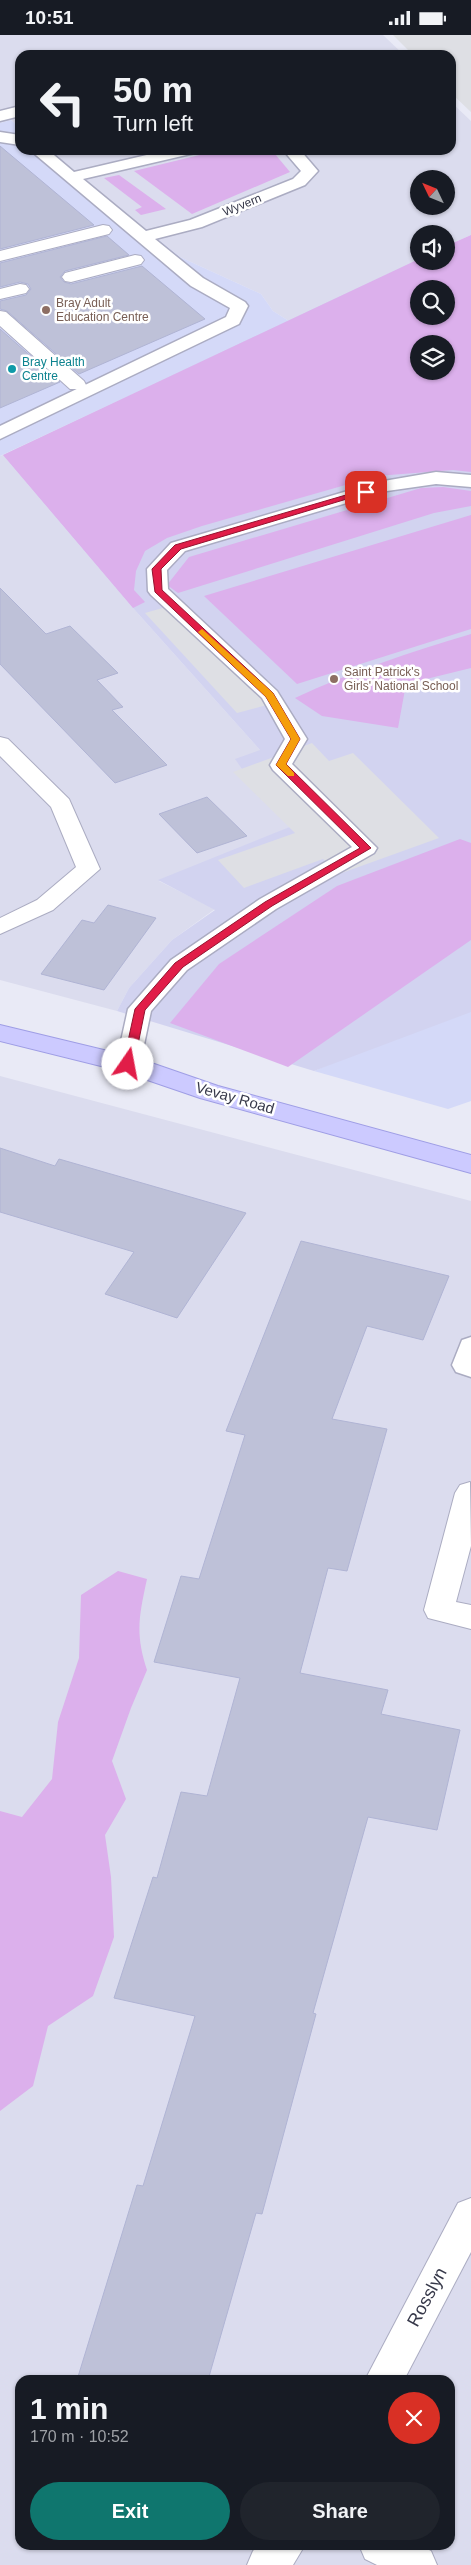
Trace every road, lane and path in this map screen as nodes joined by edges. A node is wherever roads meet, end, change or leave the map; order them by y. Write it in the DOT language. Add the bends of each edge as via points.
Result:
graph roads {
  1 [pos="15,112"];
  2 [pos="0,116"];
  3 [pos="0,137"];
  4 [pos="15,139"];
  5 [pos="44,155"];
  6 [pos="167,155"];
  7 [pos="296,155"];
  8 [pos="71,177"];
  9 [pos="103,230"];
  10 [pos="142,237"];
  11 [pos="0,256"];
  12 [pos="134,260"];
  13 [pos="71,277"];
  14 [pos="20,289"];
  15 [pos="0,294"];
  16 [pos="0,316"];
  17 [pos="108,365"];
  18 [pos="125,373"];
  19 [pos="76,385"];
  20 [pos="0,433"];
  21 [pos="471,481"];
  22 [pos="0,744"];
  23 [pos="0,927"];
  24 [pos="0,1033"];
  25 [pos="128,1064"];
  26 [pos="471,1163"];
  27 [pos="471,1347"];
  28 [pos="471,1367"];
  29 [pos="470,1493"];
  30 [pos="471,1617"];
  31 [pos="471,2215"];
  32 [pos="387,2375"];
  33 [pos="280,2550"];
  34 [pos="388,2550"];
  35 [pos="267,2565"];
  36 [pos="417,2565"];
  1 -- 2 [label="lane"];
  3 -- 4 [label="lane"];
  5 -- 8 [label="lane"];
  6 -- 8 [label="lane"];
  7 -- 10 [label="lane, Wyvern" via="310,171 298,182 196,224"];
  8 -- 10 [label="lane"];
  9 -- 11 [label="street"];
  10 -- 18 [label="lane" via="198,282 239,306 233,320"];
  12 -- 13 [label="street"];
  14 -- 15 [label="street"];
  16 -- 19 [label="street"];
  17 -- 18 [label="lane"];
  18 -- 20 [label="lane"];
  21 -- 25 [label="lane" via="436,478 385,486 178,547 156,569 158,591 270,695 296,739 281,765 366,848 268,904 179,965 140,1009"];
  22 -- 23 [label="street" via="61,804 88,869 46,905"];
  24 -- 25 [label="main road, Vevay Road"];
  25 -- 26 [label="main road, Vevay Road" via="209,1092"];
  27 -- 28 [label="lane" via="465,1365"];
  29 -- 30 [label="street" via="439,1610"];
  31 -- 32 [label="street, Rosslyn"];
  33 -- 35 [label="street"];
  34 -- 36 [label="street"];
}
